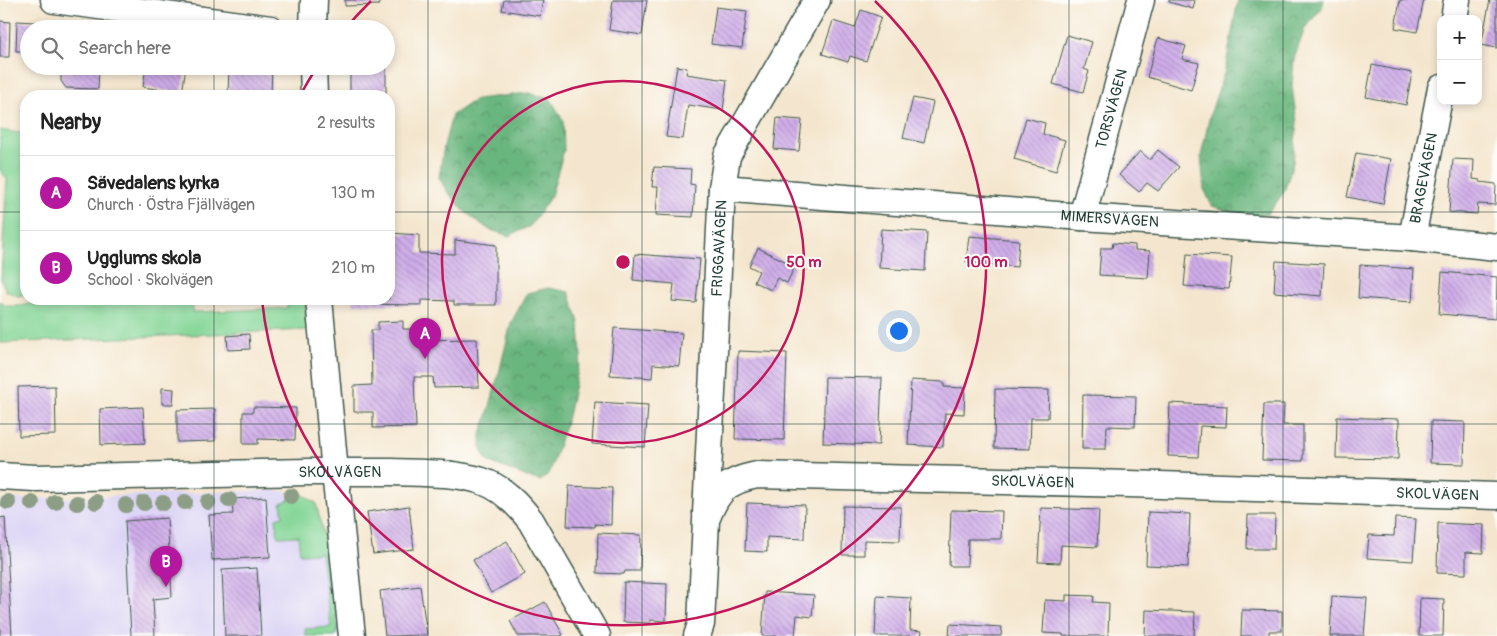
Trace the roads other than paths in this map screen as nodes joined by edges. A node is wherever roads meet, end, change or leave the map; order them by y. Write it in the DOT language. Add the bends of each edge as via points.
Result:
graph roads {
  1 [pos="54,0"];
  2 [pos="314,0"];
  3 [pos="817,0"];
  4 [pos="1141,0"];
  5 [pos="1458,0"];
  6 [pos="1455,15"];
  7 [pos="204,20"];
  8 [pos="313,20"];
  9 [pos="313,75"];
  10 [pos="314,90"];
  11 [pos="1438,105"];
  12 [pos="722,188"];
  13 [pos="1082,217"];
  14 [pos="1412,238"];
  15 [pos="1497,247"];
  16 [pos="320,305"];
  17 [pos="335,472"];
  18 [pos="0,476"];
  19 [pos="1497,496"];
  20 [pos="706,520"];
  21 [pos="352,636"];
  22 [pos="598,636"];
  23 [pos="697,636"];
  1 -- 7 [label="street"];
  2 -- 8 [label="street"];
  3 -- 12 [label="street, FRIGGAVÄGEN" via="727,156"];
  4 -- 13 [label="street, TORSVÄGEN"];
  5 -- 6 [label="street"];
  9 -- 10 [label="street"];
  11 -- 14 [label="street, BRAGEVÄGEN"];
  12 -- 13 [label="street, MIMERSVÄGEN"];
  12 -- 20 [label="street, FRIGGAVÄGEN"];
  13 -- 14 [label="street, MIMERSVÄGEN"];
  14 -- 15 [label="street, MIMERSVÄGEN"];
  16 -- 17 [label="street"];
  17 -- 18 [label="street, SKOLVÄGEN"];
  17 -- 21 [label="street"];
  17 -- 22 [label="street, SKOLVÄGEN" via="420,472 466,477 495,487 512,498 531,521"];
  19 -- 20 [label="street, SKOLVÄGEN" via="757,475 727,485 718,495"];
  20 -- 23 [label="street, SKOLVÄGEN" via="701,624"];
}
